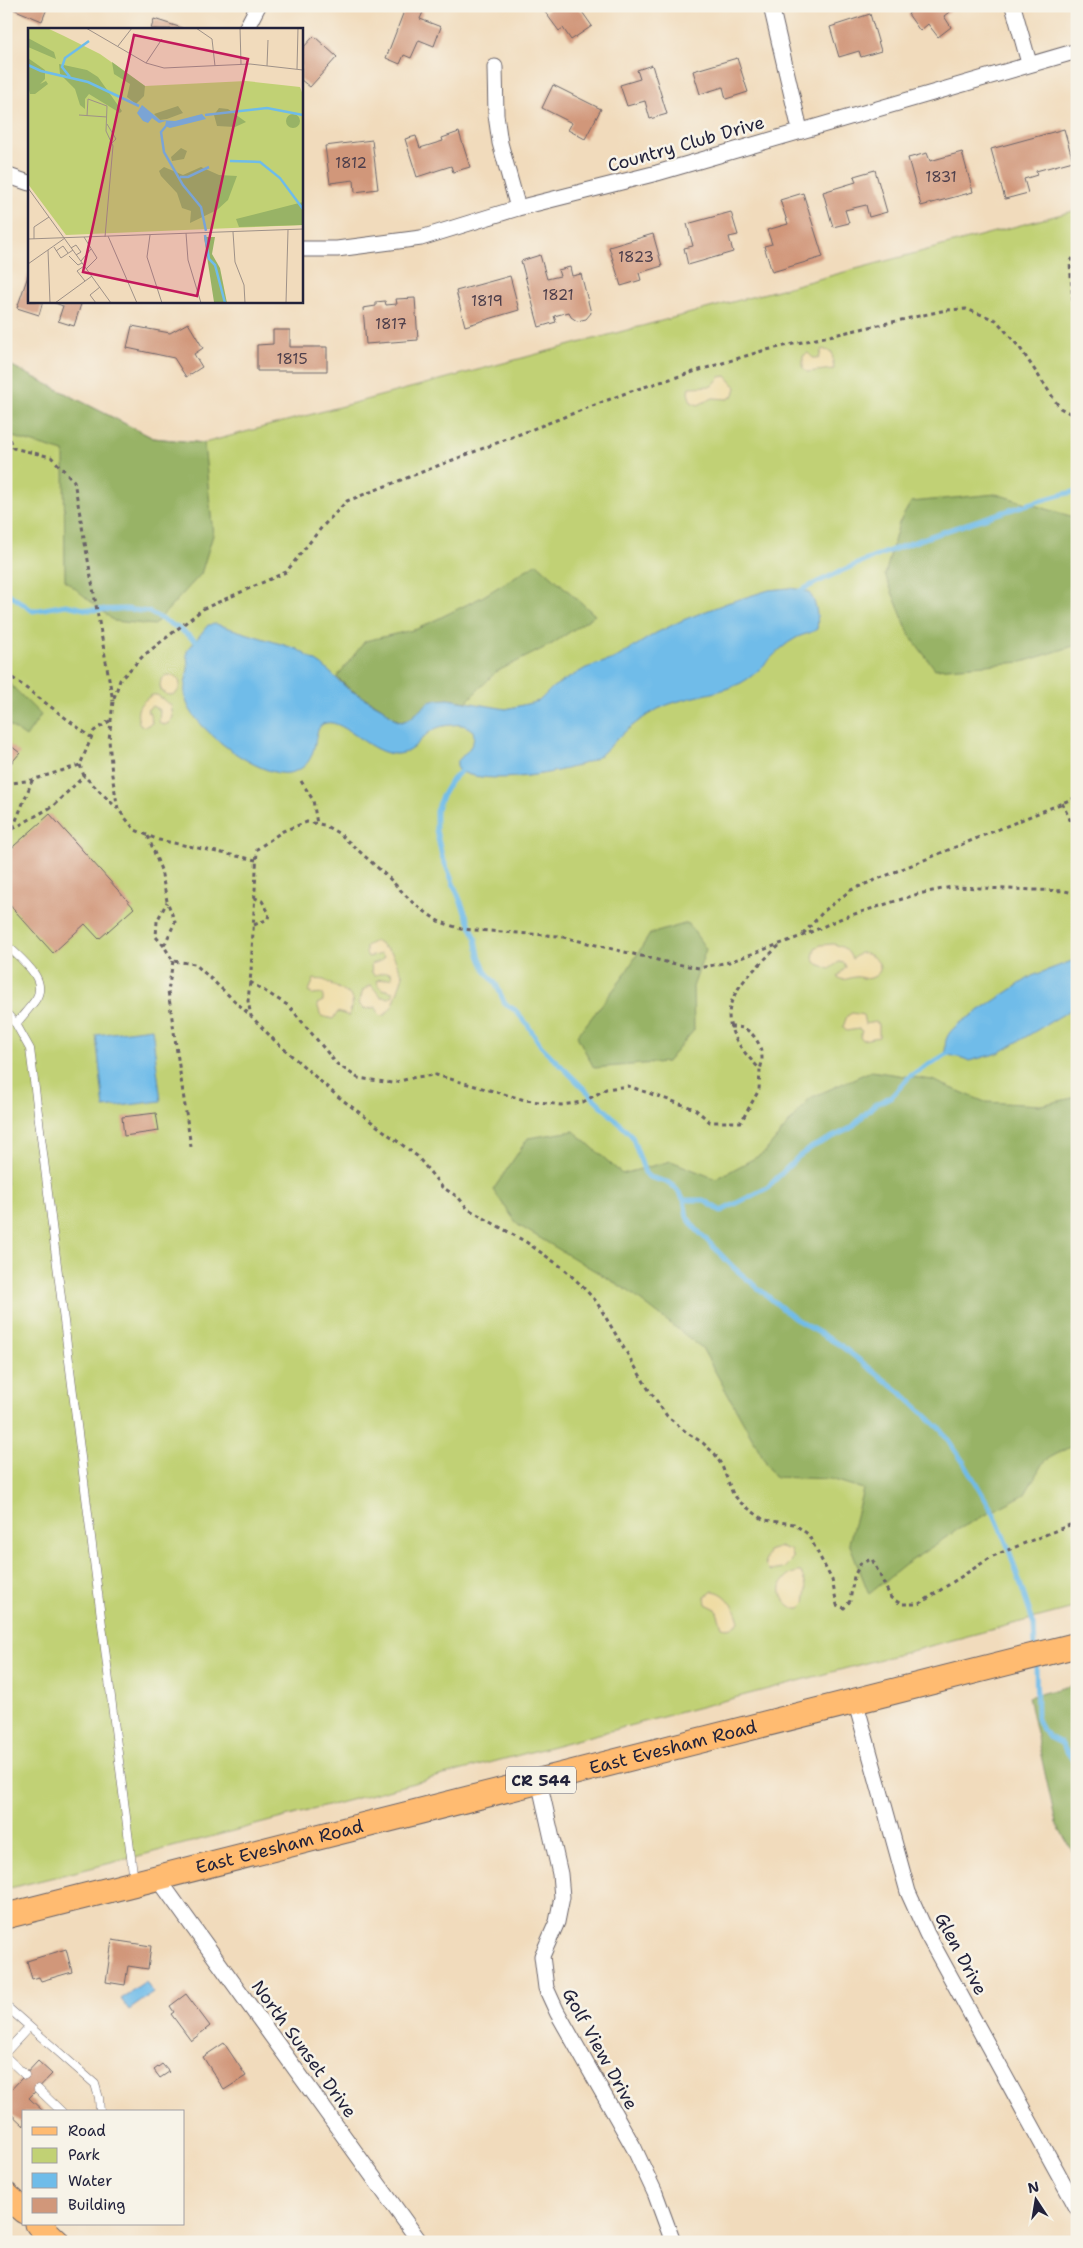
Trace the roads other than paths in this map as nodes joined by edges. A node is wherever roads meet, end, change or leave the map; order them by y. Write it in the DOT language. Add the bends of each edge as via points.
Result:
graph roads {
  1 [pos="258,6"];
  2 [pos="771,6"];
  3 [pos="1013,6"];
  4 [pos="247,28"];
  5 [pos="1077,51"];
  6 [pos="1029,64"];
  7 [pos="495,67"];
  8 [pos="800,130"];
  9 [pos="6,176"];
  10 [pos="28,183"];
  11 [pos="518,208"];
  12 [pos="302,249"];
  13 [pos="6,944"];
  14 [pos="6,1013"];
  15 [pos="16,1024"];
  16 [pos="1077,1645"];
  17 [pos="855,1700"];
  18 [pos="539,1780"];
  19 [pos="146,1880"];
  20 [pos="6,1916"];
  21 [pos="6,2006"];
  22 [pos="30,2027"];
  23 [pos="6,2052"];
  24 [pos="6,2057"];
  25 [pos="25,2075"];
  26 [pos="38,2089"];
  27 [pos="60,2110"];
  28 [pos="100,2110"];
  29 [pos="6,2195"];
  30 [pos="1077,2208"];
  31 [pos="22,2209"];
  32 [pos="40,2226"];
  33 [pos="57,2242"];
  34 [pos="420,2242"];
  35 [pos="673,2242"];
  1 -- 4 [label="street"];
  2 -- 8 [label="street"];
  3 -- 6 [label="street"];
  5 -- 6 [label="street, Country Club Drive"];
  6 -- 8 [label="street, Country Club Drive"];
  7 -- 11 [label="street" via="500,143"];
  8 -- 11 [label="street, Country Club Drive" via="657,173"];
  9 -- 10 [label="street"];
  11 -- 12 [label="street, Country Club Drive" via="421,238 337,249"];
  13 -- 15 [label="lane" via="38,979 37,997"];
  14 -- 15 [label="lane"];
  15 -- 19 [label="lane" via="30,1049"];
  16 -- 17 [label="main road, East Evesham Road / CR 544"];
  17 -- 18 [label="main road, East Evesham Road / CR 544"];
  17 -- 30 [label="street, Glen Drive" via="908,1892 927,1934"];
  18 -- 19 [label="main road, East Evesham Road / CR 544"];
  18 -- 35 [label="street, Golf View Drive" via="562,1897 557,1922 542,1956 546,1988 634,2148"];
  19 -- 20 [label="main road, East Evesham Road / CR 544"];
  19 -- 34 [label="street, North Sunset Drive"];
  21 -- 22 [label="lane"];
  22 -- 23 [label="lane"];
  22 -- 28 [label="lane" via="94,2084"];
  24 -- 25 [label="lane"];
  26 -- 27 [label="lane"];
  29 -- 31 [label="main road"];
  32 -- 33 [label="main road"];
}
